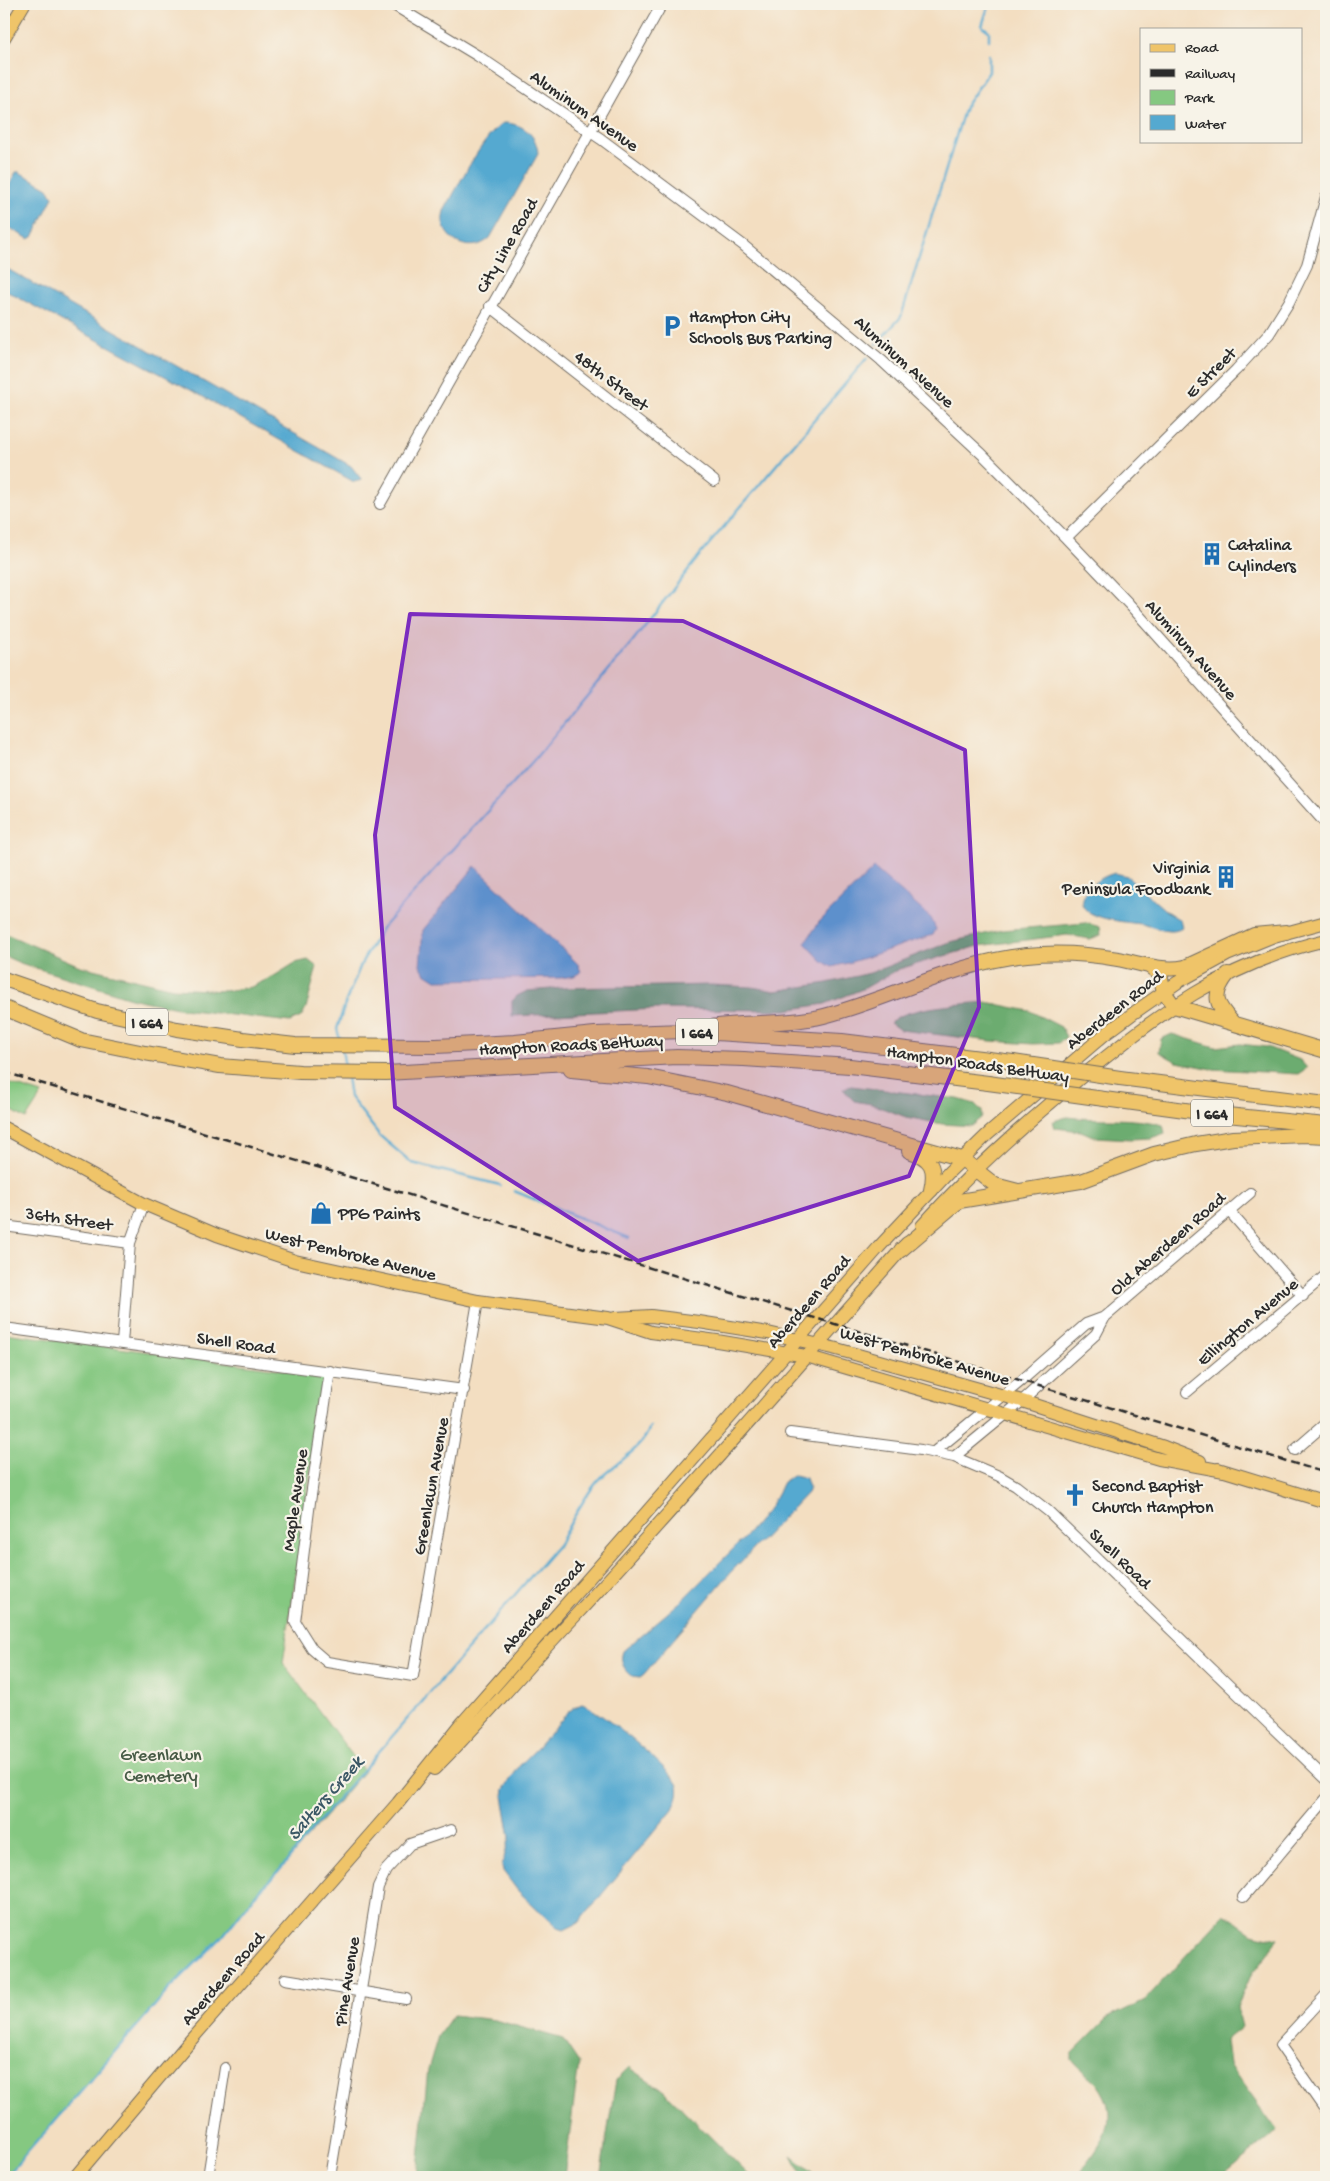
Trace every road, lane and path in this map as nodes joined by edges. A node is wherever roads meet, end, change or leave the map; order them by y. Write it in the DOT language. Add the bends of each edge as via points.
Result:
graph roads {
  1 [pos="24,4"];
  2 [pos="392,4"];
  3 [pos="662,4"];
  4 [pos="8,21"];
  5 [pos="4,38"];
  6 [pos="591,132"];
  7 [pos="1326,197"];
  8 [pos="490,306"];
  9 [pos="714,480"];
  10 [pos="380,504"];
  11 [pos="1066,538"];
  12 [pos="1326,824"];
  13 [pos="1326,922"];
  14 [pos="1286,932"];
  15 [pos="1326,940"];
  16 [pos="1146,965"];
  17 [pos="1228,974"];
  18 [pos="4,979"];
  19 [pos="1164,992"];
  20 [pos="1174,1006"];
  21 [pos="4,1008"];
  22 [pos="1235,1025"];
  23 [pos="684,1031"];
  24 [pos="1326,1051"];
  25 [pos="535,1065"];
  26 [pos="1326,1104"];
  27 [pos="821,1120"];
  28 [pos="1326,1125"];
  29 [pos="4,1128"];
  30 [pos="1326,1136"];
  31 [pos="962,1159"];
  32 [pos="976,1170"];
  33 [pos="931,1190"];
  34 [pos="1018,1191"];
  35 [pos="1250,1193"];
  36 [pos="144,1204"];
  37 [pos="1229,1211"];
  38 [pos="4,1226"];
  39 [pos="130,1243"];
  40 [pos="901,1250"];
  41 [pos="1326,1275"];
  42 [pos="1303,1296"];
  43 [pos="478,1301"];
  44 [pos="1105,1317"];
  45 [pos="608,1318"];
  46 [pos="4,1328"];
  47 [pos="798,1340"];
  48 [pos="122,1342"];
  49 [pos="817,1344"];
  50 [pos="787,1352"];
  51 [pos="806,1356"];
  52 [pos="330,1371"];
  53 [pos="464,1390"];
  54 [pos="1188,1392"];
  55 [pos="1004,1395"];
  56 [pos="1022,1401"];
  57 [pos="986,1409"];
  58 [pos="1005,1415"];
  59 [pos="1326,1423"];
  60 [pos="790,1433"];
  61 [pos="1295,1450"];
  62 [pos="934,1452"];
  63 [pos="954,1457"];
  64 [pos="1224,1471"];
  65 [pos="1326,1502"];
  66 [pos="413,1676"];
  67 [pos="1326,1779"];
  68 [pos="1326,1799"];
  69 [pos="398,1803"];
  70 [pos="451,1830"];
  71 [pos="1243,1897"];
  72 [pos="285,1979"];
  73 [pos="360,1992"];
  74 [pos="1326,1995"];
  75 [pos="406,1999"];
  76 [pos="225,2068"];
  77 [pos="1326,2111"];
  78 [pos="75,2177"];
  79 [pos="208,2177"];
  80 [pos="330,2177"];
  1 -- 4 [label="main road"];
  2 -- 6 [label="street, Aluminum Avenue" via="478,56"];
  3 -- 6 [label="street, City Line Road"];
  4 -- 5 [label="main road"];
  6 -- 8 [label="street, City Line Road"];
  6 -- 11 [label="street, Aluminum Avenue" via="743,245 881,360"];
  7 -- 11 [label="street, E Street" via="1307,265 1269,334"];
  8 -- 9 [label="street, 48th Street"];
  8 -- 10 [label="street, City Line Road"];
  11 -- 12 [label="street, Aluminum Avenue"];
  13 -- 14 [label="main road, Aberdeen Road"];
  14 -- 16 [label="highway" via="1254,935 1181,968"];
  14 -- 19 [label="main road, Aberdeen Road" via="1214,962"];
  15 -- 17 [label="main road, Aberdeen Road" via="1272,955"];
  16 -- 19 [label="highway" via="1160,974"];
  16 -- 23 [label="highway" via="1074,954 1028,955 950,972 821,1017"];
  17 -- 20 [label="main road, Aberdeen Road"];
  17 -- 22 [label="highway" via="1219,985 1217,999"];
  18 -- 23 [label="highway, Hampton Roads Beltway / I 664" via="97,1011 186,1030 295,1045 485,1044 595,1034"];
  19 -- 20 [label="highway"];
  19 -- 31 [label="main road, Aberdeen Road" via="1104,1035"];
  20 -- 22 [label="highway"];
  20 -- 32 [label="main road, Aberdeen Road" via="1042,1110"];
  21 -- 25 [label="highway, Hampton Roads Beltway / I 664" via="81,1040 220,1066 300,1072 386,1073"];
  22 -- 24 [label="highway"];
  23 -- 26 [label="highway, Hampton Roads Beltway / I 664, bridge" via="842,1041"];
  25 -- 27 [label="highway" via="648,1077 727,1093"];
  25 -- 28 [label="highway, Hampton Roads Beltway / I 664, bridge" via="677,1057 850,1066 1207,1113"];
  27 -- 31 [label="highway"];
  27 -- 33 [label="highway" via="924,1157 933,1172"];
  29 -- 36 [label="main road, West Pembroke Avenue"];
  30 -- 34 [label="highway" via="1242,1138 1196,1144 1154,1154 1081,1181"];
  31 -- 32 [label="highway"];
  31 -- 33 [label="main road, Aberdeen Road"];
  32 -- 34 [label="highway" via="998,1186"];
  32 -- 40 [label="main road, Aberdeen Road"];
  33 -- 47 [label="main road, Aberdeen Road"];
  34 -- 40 [label="highway" via="955,1203"];
  35 -- 37 [label="street, Old Aberdeen Road"];
  36 -- 39 [label="street"];
  36 -- 43 [label="main road, West Pembroke Avenue" via="217,1235 296,1261"];
  37 -- 42 [label="street"];
  37 -- 44 [label="street, Old Aberdeen Road"];
  38 -- 39 [label="street, 36th Street"];
  39 -- 48 [label="street"];
  40 -- 49 [label="main road, Aberdeen Road"];
  41 -- 42 [label="street, Ellington Avenue"];
  42 -- 54 [label="street, Ellington Avenue"];
  43 -- 45 [label="main road, West Pembroke Avenue"];
  43 -- 53 [label="street, Greenlawn Avenue"];
  44 -- 55 [label="street, Old Aberdeen Road" via="1086,1324"];
  44 -- 56 [label="street, Old Aberdeen Road" via="1096,1334"];
  45 -- 47 [label="main road, West Pembroke Avenue" via="651,1316"];
  45 -- 50 [label="main road, West Pembroke Avenue" via="651,1332"];
  46 -- 48 [label="street, Shell Road"];
  47 -- 49 [label="main road, West Pembroke Avenue"];
  47 -- 50 [label="main road, Aberdeen Road"];
  48 -- 52 [label="street, Shell Road"];
  49 -- 51 [label="main road, Aberdeen Road"];
  49 -- 55 [label="main road, West Pembroke Avenue"];
  50 -- 51 [label="main road, West Pembroke Avenue"];
  50 -- 69 [label="main road, Aberdeen Road" via="463,1722"];
  51 -- 57 [label="main road, West Pembroke Avenue"];
  51 -- 69 [label="main road, Aberdeen Road" via="655,1530 473,1731"];
  52 -- 53 [label="street, Shell Road"];
  52 -- 66 [label="street, Maple Avenue" via="295,1622 316,1654 327,1662"];
  53 -- 66 [label="street, Greenlawn Avenue"];
  55 -- 56 [label="main road, West Pembroke Avenue"];
  55 -- 57 [label="street, Old Aberdeen Road"];
  56 -- 58 [label="street, Old Aberdeen Road"];
  56 -- 64 [label="main road, West Pembroke Avenue" via="1164,1447"];
  57 -- 58 [label="main road, West Pembroke Avenue"];
  57 -- 62 [label="street, Old Aberdeen Road"];
  58 -- 63 [label="street, Old Aberdeen Road"];
  58 -- 64 [label="main road, West Pembroke Avenue" via="1159,1459"];
  59 -- 61 [label="street"];
  60 -- 62 [label="street, Shell Road"];
  62 -- 63 [label="street, Shell Road"];
  63 -- 67 [label="street, Shell Road" via="1000,1476 1032,1497"];
  64 -- 65 [label="main road, West Pembroke Avenue"];
  68 -- 71 [label="street"];
  69 -- 78 [label="main road, Aberdeen Road" via="196,2033"];
  70 -- 73 [label="street, Pine Avenue" via="410,1844 382,1877 376,1895"];
  72 -- 73 [label="street"];
  73 -- 75 [label="street"];
  73 -- 80 [label="street, Pine Avenue"];
  74 -- 77 [label="street" via="1280,2045"];
  76 -- 79 [label="street"];
}
